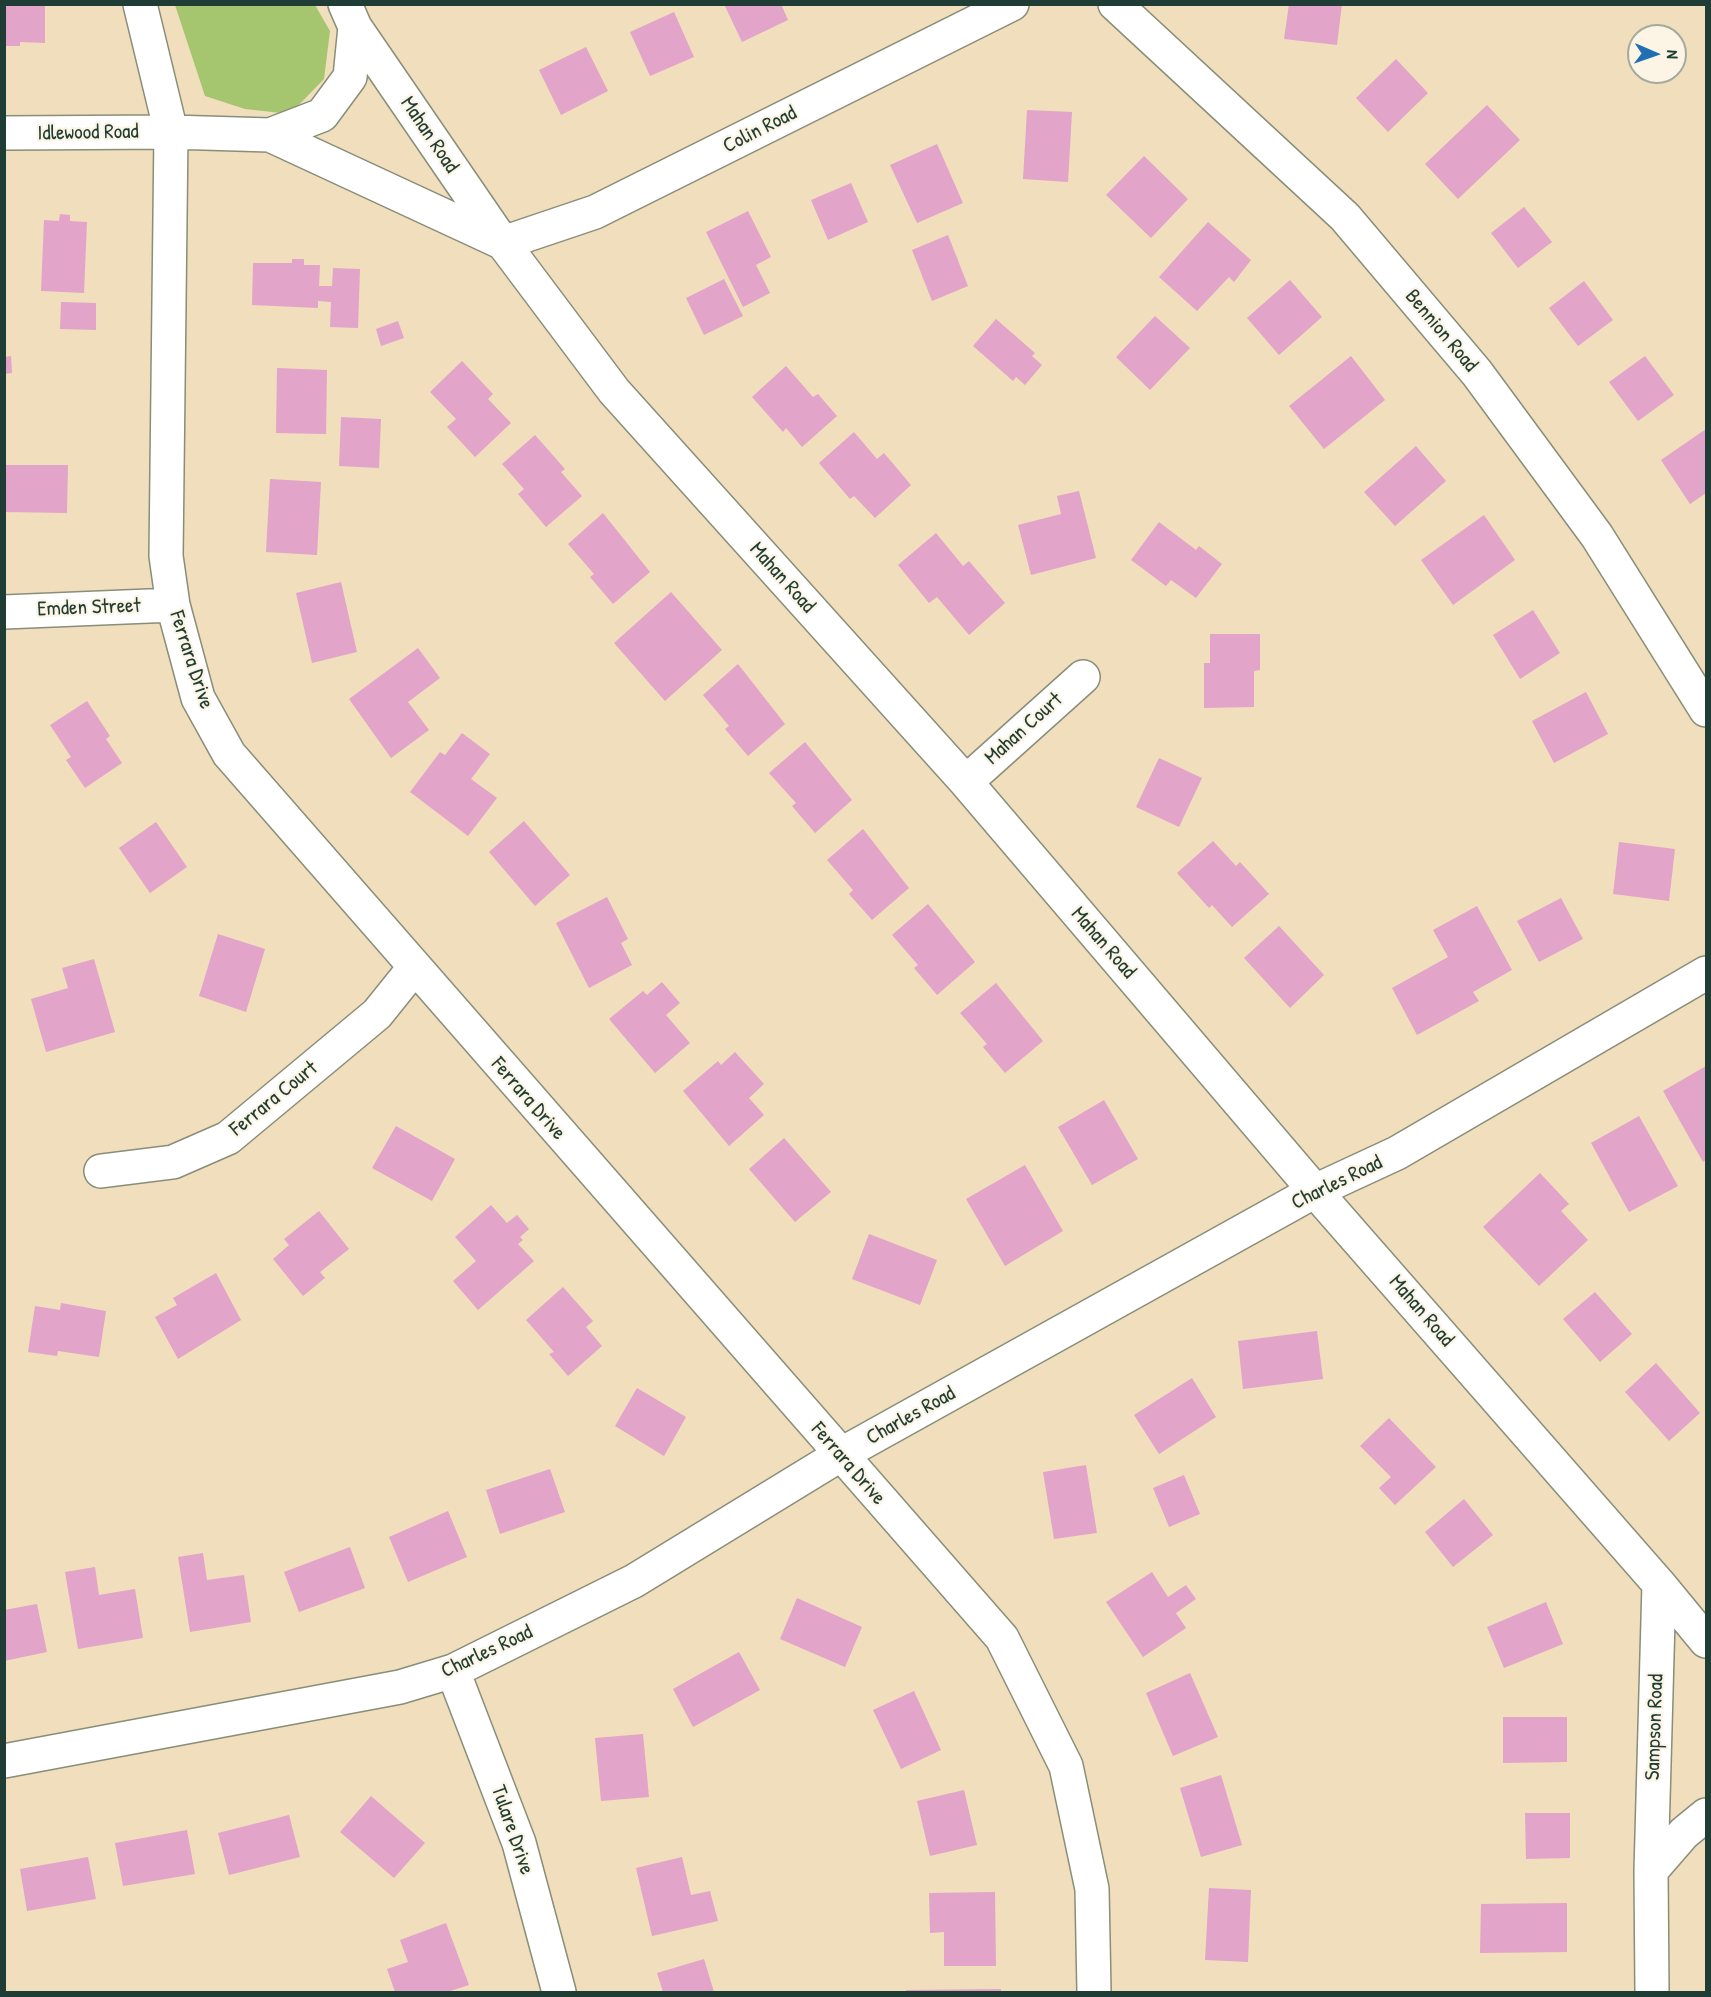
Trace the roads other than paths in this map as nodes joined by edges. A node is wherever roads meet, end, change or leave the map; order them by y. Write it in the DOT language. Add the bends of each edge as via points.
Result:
graph roads {
  1 [pos="140,4"];
  2 [pos="1012,4"];
  3 [pos="1115,4"];
  4 [pos="350,16"];
  5 [pos="171,132"];
  6 [pos="4,134"];
  7 [pos="270,135"];
  8 [pos="503,243"];
  9 [pos="173,605"];
  10 [pos="4,612"];
  11 [pos="1083,677"];
  12 [pos="1707,710"];
  13 [pos="966,782"];
  14 [pos="414,968"];
  15 [pos="1707,973"];
  16 [pos="101,1171"];
  17 [pos="1316,1191"];
  18 [pos="840,1455"];
  19 [pos="1659,1584"];
  20 [pos="1707,1641"];
  21 [pos="453,1671"];
  22 [pos="4,1761"];
  23 [pos="1707,1815"];
  24 [pos="1651,1870"];
  25 [pos="559,1992"];
  26 [pos="1094,1992"];
  27 [pos="1652,1992"];
  1 -- 5 [label="street"];
  2 -- 8 [label="street, Colin Road" via="595,213"];
  3 -- 12 [label="street, Bennion Road" via="1345,217 1477,373 1597,536"];
  4 -- 7 [label="street, Mahan Road" via="351,77 322,115"];
  4 -- 8 [label="street, Mahan Road"];
  5 -- 6 [label="street, Idlewood Road"];
  5 -- 7 [label="street, Mahan Road"];
  5 -- 9 [label="street, Ferrara Drive" via="165,556"];
  7 -- 8 [label="street, Mahan Road"];
  8 -- 13 [label="street, Mahan Road" via="614,391"];
  9 -- 10 [label="street, Emden Street"];
  9 -- 14 [label="street, Ferrara Drive" via="198,698 229,754"];
  11 -- 13 [label="street, Mahan Court"];
  13 -- 17 [label="street, Mahan Road"];
  14 -- 16 [label="street, Ferrara Court" via="377,1014 228,1138 173,1162"];
  14 -- 18 [label="street, Ferrara Drive"];
  15 -- 17 [label="street, Charles Road" via="1398,1154"];
  17 -- 18 [label="street, Charles Road"];
  17 -- 19 [label="street, Mahan Road"];
  18 -- 21 [label="street, Charles Road" via="634,1581"];
  18 -- 26 [label="street, Ferrara Drive" via="1002,1638 1066,1766 1092,1889"];
  19 -- 20 [label="street, Mahan Road"];
  19 -- 24 [label="street, Sampson Road"];
  21 -- 22 [label="street, Charles Road" via="400,1688"];
  21 -- 25 [label="street, Tulare Drive" via="519,1843"];
  23 -- 24 [label="street" via="1684,1833"];
  24 -- 27 [label="street, Sampson Road"];
}
